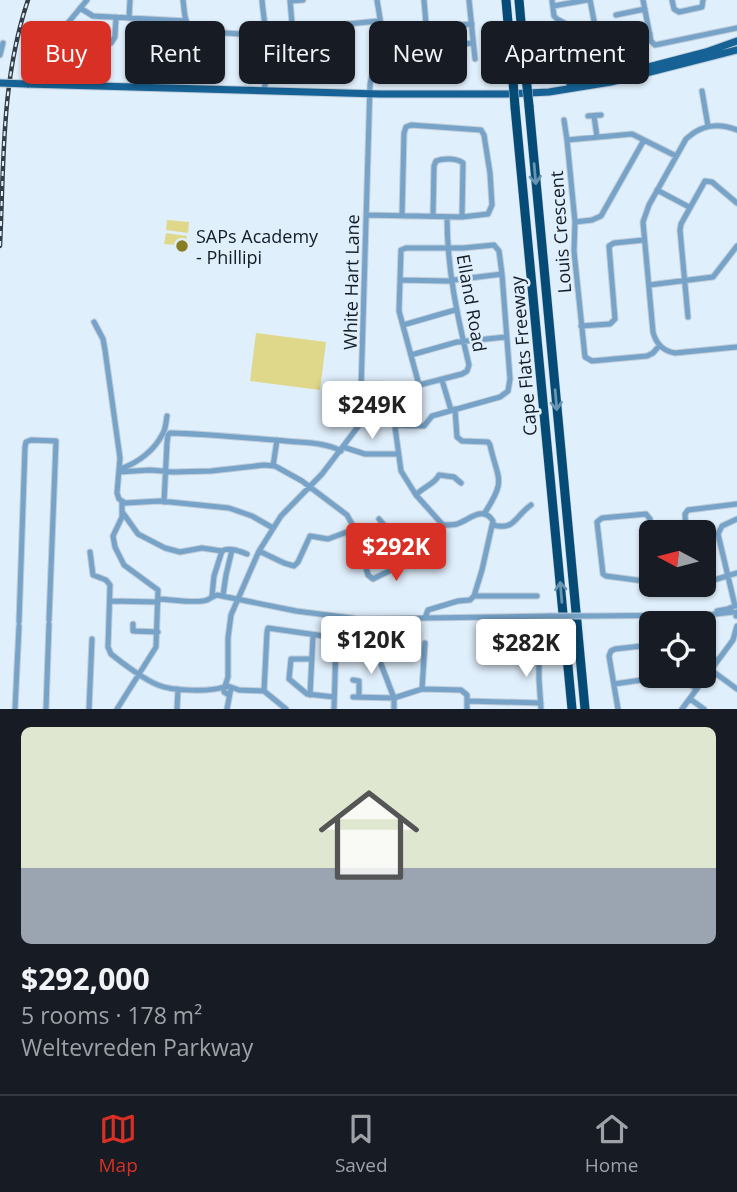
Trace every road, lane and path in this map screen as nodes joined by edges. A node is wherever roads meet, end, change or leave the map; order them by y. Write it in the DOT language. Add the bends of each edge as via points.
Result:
graph roads {
  1 [pos="87,0"];
  2 [pos="130,0"];
  3 [pos="183,0"];
  4 [pos="262,0"];
  5 [pos="303,0"];
  6 [pos="377,0"];
  7 [pos="424,0"];
  8 [pos="470,0"];
  9 [pos="506,0"];
  10 [pos="519,0"];
  11 [pos="588,0"];
  12 [pos="643,0"];
  13 [pos="673,0"];
  14 [pos="703,0"];
  15 [pos="290,1"];
  16 [pos="552,3"];
  17 [pos="80,8"];
  18 [pos="645,9"];
  19 [pos="616,15"];
  20 [pos="116,17"];
  21 [pos="129,18"];
  22 [pos="142,19"];
  23 [pos="69,21"];
  24 [pos="186,21"];
  25 [pos="264,21"];
  26 [pos="292,21"];
  27 [pos="379,21"];
  28 [pos="426,21"];
  29 [pos="561,21"];
  30 [pos="593,21"];
  31 [pos="467,24"];
  32 [pos="472,24"];
  33 [pos="737,28"];
  34 [pos="650,34"];
  35 [pos="737,41"];
  36 [pos="111,43"];
  37 [pos="473,43"];
  38 [pos="467,44"];
  39 [pos="0,45"];
  40 [pos="737,50"];
  41 [pos="0,55"];
  42 [pos="475,59"];
  43 [pos="0,83"];
  44 [pos="266,84"];
  45 [pos="370,84"];
  46 [pos="266,89"];
  47 [pos="702,91"];
  48 [pos="535,92"];
  49 [pos="369,93"];
  50 [pos="594,116"];
  51 [pos="564,120"];
  52 [pos="708,126"];
  53 [pos="737,130"];
  54 [pos="597,137"];
  55 [pos="644,139"];
  56 [pos="567,141"];
  57 [pos="676,156"];
  58 [pos="657,190"];
  59 [pos="737,203"];
  60 [pos="689,207"];
  61 [pos="366,215"];
  62 [pos="402,216"];
  63 [pos="433,216"];
  64 [pos="447,217"];
  65 [pos="462,217"];
  66 [pos="575,222"];
  67 [pos="644,240"];
  68 [pos="737,246"];
  69 [pos="447,248"];
  70 [pos="502,274"];
  71 [pos="400,280"];
  72 [pos="452,280"];
  73 [pos="685,281"];
  74 [pos="649,285"];
  75 [pos="456,310"];
  76 [pos="688,317"];
  77 [pos="94,322"];
  78 [pos="403,325"];
  79 [pos="581,326"];
  80 [pos="506,337"];
  81 [pos="463,341"];
  82 [pos="659,346"];
  83 [pos="737,348"];
  84 [pos="411,355"];
  85 [pos="442,380"];
  86 [pos="362,384"];
  87 [pos="396,385"];
  88 [pos="419,385"];
  89 [pos="453,410"];
  90 [pos="167,416"];
  91 [pos="395,424"];
  92 [pos="167,432"];
  93 [pos="277,440"];
  94 [pos="342,449"];
  95 [pos="398,454"];
  96 [pos="273,466"];
  97 [pos="119,471"];
  98 [pos="166,471"];
  99 [pos="461,483"];
  100 [pos="310,486"];
  101 [pos="416,495"];
  102 [pos="122,502"];
  103 [pos="164,502"];
  104 [pos="737,504"];
  105 [pos="531,505"];
  106 [pos="123,513"];
  107 [pos="484,514"];
  108 [pos="379,519"];
  109 [pos="737,519"];
  110 [pos="649,520"];
  111 [pos="685,520"];
  112 [pos="442,524"];
  113 [pos="493,525"];
  114 [pos="273,528"];
  115 [pos="355,529"];
  116 [pos="400,547"];
  117 [pos="232,550"];
  118 [pos="90,551"];
  119 [pos="222,551"];
  120 [pos="259,551"];
  121 [pos="247,554"];
  122 [pos="737,573"];
  123 [pos="728,576"];
  124 [pos="639,580"];
  125 [pos="716,580"];
  126 [pos="223,595"];
  127 [pos="212,596"];
  128 [pos="474,596"];
  129 [pos="537,597"];
  130 [pos="239,598"];
  131 [pos="110,601"];
  132 [pos="158,601"];
  133 [pos="735,609"];
  134 [pos="425,618"];
  135 [pos="376,619"];
  136 [pos="133,624"];
  137 [pos="737,625"];
  138 [pos="158,632"];
  139 [pos="352,633"];
  140 [pos="313,635"];
  141 [pos="92,639"];
  142 [pos="735,642"];
  143 [pos="425,643"];
  144 [pos="639,646"];
  145 [pos="92,647"];
  146 [pos="108,648"];
  147 [pos="539,648"];
  148 [pos="335,656"];
  149 [pos="377,656"];
  150 [pos="359,657"];
  151 [pos="312,659"];
  152 [pos="718,661"];
  153 [pos="716,664"];
  154 [pos="140,674"];
  155 [pos="716,674"];
  156 [pos="353,680"];
  157 [pos="639,680"];
  158 [pos="614,684"];
  159 [pos="178,689"];
  160 [pos="422,689"];
  161 [pos="697,689"];
  162 [pos="737,689"];
  163 [pos="227,690"];
  164 [pos="264,691"];
  165 [pos="310,695"];
  166 [pos="334,697"];
  167 [pos="394,698"];
  168 [pos="690,699"];
  169 [pos="467,701"];
  170 [pos="227,706"];
  171 [pos="514,706"];
  172 [pos="541,706"];
  173 [pos="281,708"];
  174 [pos="15,709"];
  175 [pos="46,709"];
  176 [pos="89,709"];
  177 [pos="117,709"];
  178 [pos="177,709"];
  179 [pos="334,709"];
  180 [pos="394,709"];
  181 [pos="467,709"];
  182 [pos="572,709"];
  183 [pos="585,709"];
  184 [pos="618,709"];
  185 [pos="682,709"];
  186 [pos="704,709"];
  1 -- 17 [label="street"];
  2 -- 21 [label="street"];
  3 -- 24 [label="street"];
  4 -- 25 [label="street"];
  5 -- 15 [label="street"];
  6 -- 27 [label="street"];
  7 -- 28 [label="street"];
  8 -- 32 [label="street"];
  182 -- 9 [label="highway, Cape Flats Freeway, one-way, bridge"];
  10 -- 183 [label="highway, Cape Flats Freeway, one-way, bridge"];
  11 -- 16 [label="street"];
  11 -- 30 [label="street"];
  12 -- 18 [label="street"];
  13 -- 14 [label="street" via="679,12 702,7"];
  15 -- 26 [label="street"];
  16 -- 29 [label="street" via="554,16"];
  17 -- 20 [label="street" via="91,15"];
  17 -- 23 [label="street"];
  18 -- 19 [label="street"];
  18 -- 34 [label="street"];
  20 -- 21 [label="street"];
  20 -- 36 [label="street"];
  21 -- 22 [label="street"];
  22 -- 24 [label="street"];
  31 -- 32 [label="street"];
  32 -- 37 [label="street"];
  33 -- 34 [label="street" via="656,45"];
  35 -- 48 [label="main road" via="610,77"];
  37 -- 38 [label="street"];
  37 -- 42 [label="street"];
  39 -- 41 [label="street" via="3,43"];
  40 -- 48 [label="main road" via="611,82"];
  43 -- 46 [label="main road, bridge"];
  44 -- 46 [label="street"];
  45 -- 49 [label="street"];
  46 -- 49 [label="main road"];
  47 -- 52 [label="street"];
  48 -- 49 [label="main road"];
  49 -- 61 [label="street, White Hart Lane"];
  50 -- 54 [label="street"];
  51 -- 56 [label="street, Louis Crescent"];
  52 -- 53 [label="street"];
  52 -- 57 [label="street" via="686,139"];
  54 -- 55 [label="street" via="632,134"];
  54 -- 56 [label="street"];
  55 -- 57 [label="street"];
  55 -- 66 [label="street" via="601,216"];
  56 -- 66 [label="street, Louis Crescent"];
  57 -- 58 [label="street"];
  58 -- 60 [label="street"];
  58 -- 67 [label="street" via="643,217"];
  59 -- 60 [label="street" via="707,180"];
  60 -- 73 [label="street" via="680,227"];
  61 -- 62 [label="street"];
  61 -- 86 [label="street, White Hart Lane"];
  62 -- 63 [label="street"];
  62 -- 65 [label="street" via="404,133 411,125 483,132 491,209 485,215"];
  63 -- 64 [label="street"];
  63 -- 65 [label="street" via="434,166 439,159 463,163"];
  64 -- 65 [label="street"];
  64 -- 69 [label="street, Elland Road"];
  66 -- 79 [label="street, Louis Crescent"];
  67 -- 74 [label="street"];
  67 -- 79 [label="street" via="609,246 615,319 610,324"];
  68 -- 73 [label="street" via="713,277"];
  69 -- 70 [label="street" via="494,245"];
  69 -- 71 [label="street" via="403,248"];
  69 -- 72 [label="street, Elland Road"];
  70 -- 72 [label="street"];
  70 -- 80 [label="street"];
  71 -- 72 [label="street"];
  71 -- 78 [label="street"];
  72 -- 75 [label="street, Elland Road"];
  73 -- 74 [label="street"];
  73 -- 76 [label="street"];
  74 -- 82 [label="street" via="653,332"];
  75 -- 78 [label="street"];
  75 -- 81 [label="street, Elland Road"];
  77 -- 97 [label="street" via="105,350"];
  78 -- 84 [label="street"];
  79 -- 82 [label="street, Louis Crescent" via="589,360 647,356"];
  80 -- 81 [label="street"];
  80 -- 89 [label="street" via="508,391"];
  81 -- 84 [label="street"];
  81 -- 85 [label="street, Elland Road" via="467,371"];
  82 -- 83 [label="street" via="675,353"];
  84 -- 88 [label="street"];
  85 -- 88 [label="street, Elland Road"];
  85 -- 89 [label="street"];
  86 -- 87 [label="street, Elland Road"];
  86 -- 94 [label="street, White Hart Lane" via="360,425"];
  87 -- 88 [label="street, Elland Road"];
  87 -- 91 [label="street"];
  89 -- 91 [label="street" via="432,416 424,426"];
  89 -- 107 [label="street" via="457,437 488,442 498,471 497,494"];
  90 -- 92 [label="street"];
  91 -- 95 [label="street"];
  92 -- 93 [label="street"];
  92 -- 97 [label="street" via="143,457"];
  92 -- 98 [label="street"];
  93 -- 94 [label="street"];
  93 -- 96 [label="street"];
  94 -- 95 [label="street"];
  94 -- 100 [label="street, White Hart Lane"];
  95 -- 101 [label="street" via="402,475"];
  96 -- 98 [label="street"];
  96 -- 100 [label="street"];
  97 -- 98 [label="street"];
  97 -- 102 [label="street" via="117,495"];
  98 -- 103 [label="street"];
  99 -- 101 [label="street" via="439,475"];
  100 -- 114 [label="street, White Hart Lane"];
  100 -- 115 [label="street" via="344,512"];
  101 -- 112 [label="street"];
  102 -- 103 [label="street"];
  102 -- 106 [label="street"];
  103 -- 114 [label="street" via="229,508"];
  104 -- 111 [label="street" via="688,510"];
  105 -- 113 [label="street" via="510,525"];
  106 -- 119 [label="street" via="140,536 165,548"];
  106 -- 132 [label="street" via="113,536 115,547 122,562 158,590"];
  107 -- 112 [label="street" via="455,525"];
  107 -- 113 [label="street"];
  108 -- 116 [label="street"];
  109 -- 123 [label="street" via="719,530"];
  110 -- 124 [label="street" via="644,513 598,520 603,574"];
  112 -- 116 [label="street"];
  113 -- 128 [label="street"];
  114 -- 120 [label="street, White Hart Lane"];
  115 -- 116 [label="street" via="372,579 407,561"];
  115 -- 120 [label="street" via="328,539 310,536 294,566"];
  117 -- 119 [label="street"];
  117 -- 121 [label="street"];
  117 -- 126 [label="street"];
  118 -- 131 [label="street" via="93,575 110,584"];
  119 -- 127 [label="street"];
  120 -- 130 [label="street, White Hart Lane"];
  122 -- 123 [label="street"];
  123 -- 125 [label="street"];
  123 -- 133 [label="street"];
  126 -- 127 [label="street"];
  126 -- 130 [label="street"];
  127 -- 132 [label="street" via="197,601"];
  128 -- 129 [label="street"];
  128 -- 134 [label="street" via="428,610"];
  130 -- 135 [label="street" via="296,611"];
  130 -- 163 [label="street, White Hart Lane" via="229,625"];
  131 -- 132 [label="street"];
  131 -- 146 [label="street"];
  132 -- 138 [label="street"];
  133 -- 134 [label="street, bridge" via="715,615"];
  133 -- 137 [label="street"];
  134 -- 135 [label="street"];
  135 -- 149 [label="street"];
  136 -- 138 [label="street" via="133,631"];
  137 -- 142 [label="street"];
  138 -- 154 [label="street" via="156,647"];
  139 -- 150 [label="street" via="359,635"];
  140 -- 148 [label="street" via="333,638"];
  140 -- 151 [label="street"];
  140 -- 164 [label="street" via="268,628"];
  141 -- 145 [label="street"];
  142 -- 152 [label="street"];
  143 -- 160 [label="street"];
  144 -- 158 [label="street" via="611,651"];
  145 -- 146 [label="street"];
  145 -- 176 [label="street"];
  146 -- 154 [label="street" via="112,656"];
  147 -- 172 [label="street"];
  148 -- 150 [label="street"];
  148 -- 166 [label="street"];
  149 -- 150 [label="street"];
  149 -- 167 [label="street"];
  151 -- 165 [label="street"];
  151 -- 165 [label="street" via="290,659 289,670 291,681"];
  152 -- 153 [label="street"];
  154 -- 159 [label="street" via="158,685"];
  154 -- 177 [label="street"];
  155 -- 162 [label="street"];
  156 -- 167 [label="street" via="359,682 356,697"];
  157 -- 158 [label="street"];
  158 -- 184 [label="street"];
  159 -- 163 [label="street"];
  159 -- 178 [label="street"];
  160 -- 167 [label="street"];
  160 -- 169 [label="street" via="464,691"];
  161 -- 168 [label="street"];
  163 -- 164 [label="street"];
  163 -- 170 [label="street, White Hart Lane"];
  164 -- 173 [label="street"];
  165 -- 166 [label="street"];
  166 -- 179 [label="street"];
  167 -- 180 [label="street"];
  168 -- 185 [label="street"];
  168 -- 186 [label="street"];
  169 -- 171 [label="street"];
  169 -- 181 [label="street"];
  171 -- 172 [label="street"];
  174 -- 175 [label="street" via="25,447 31,440 56,441"];
}
